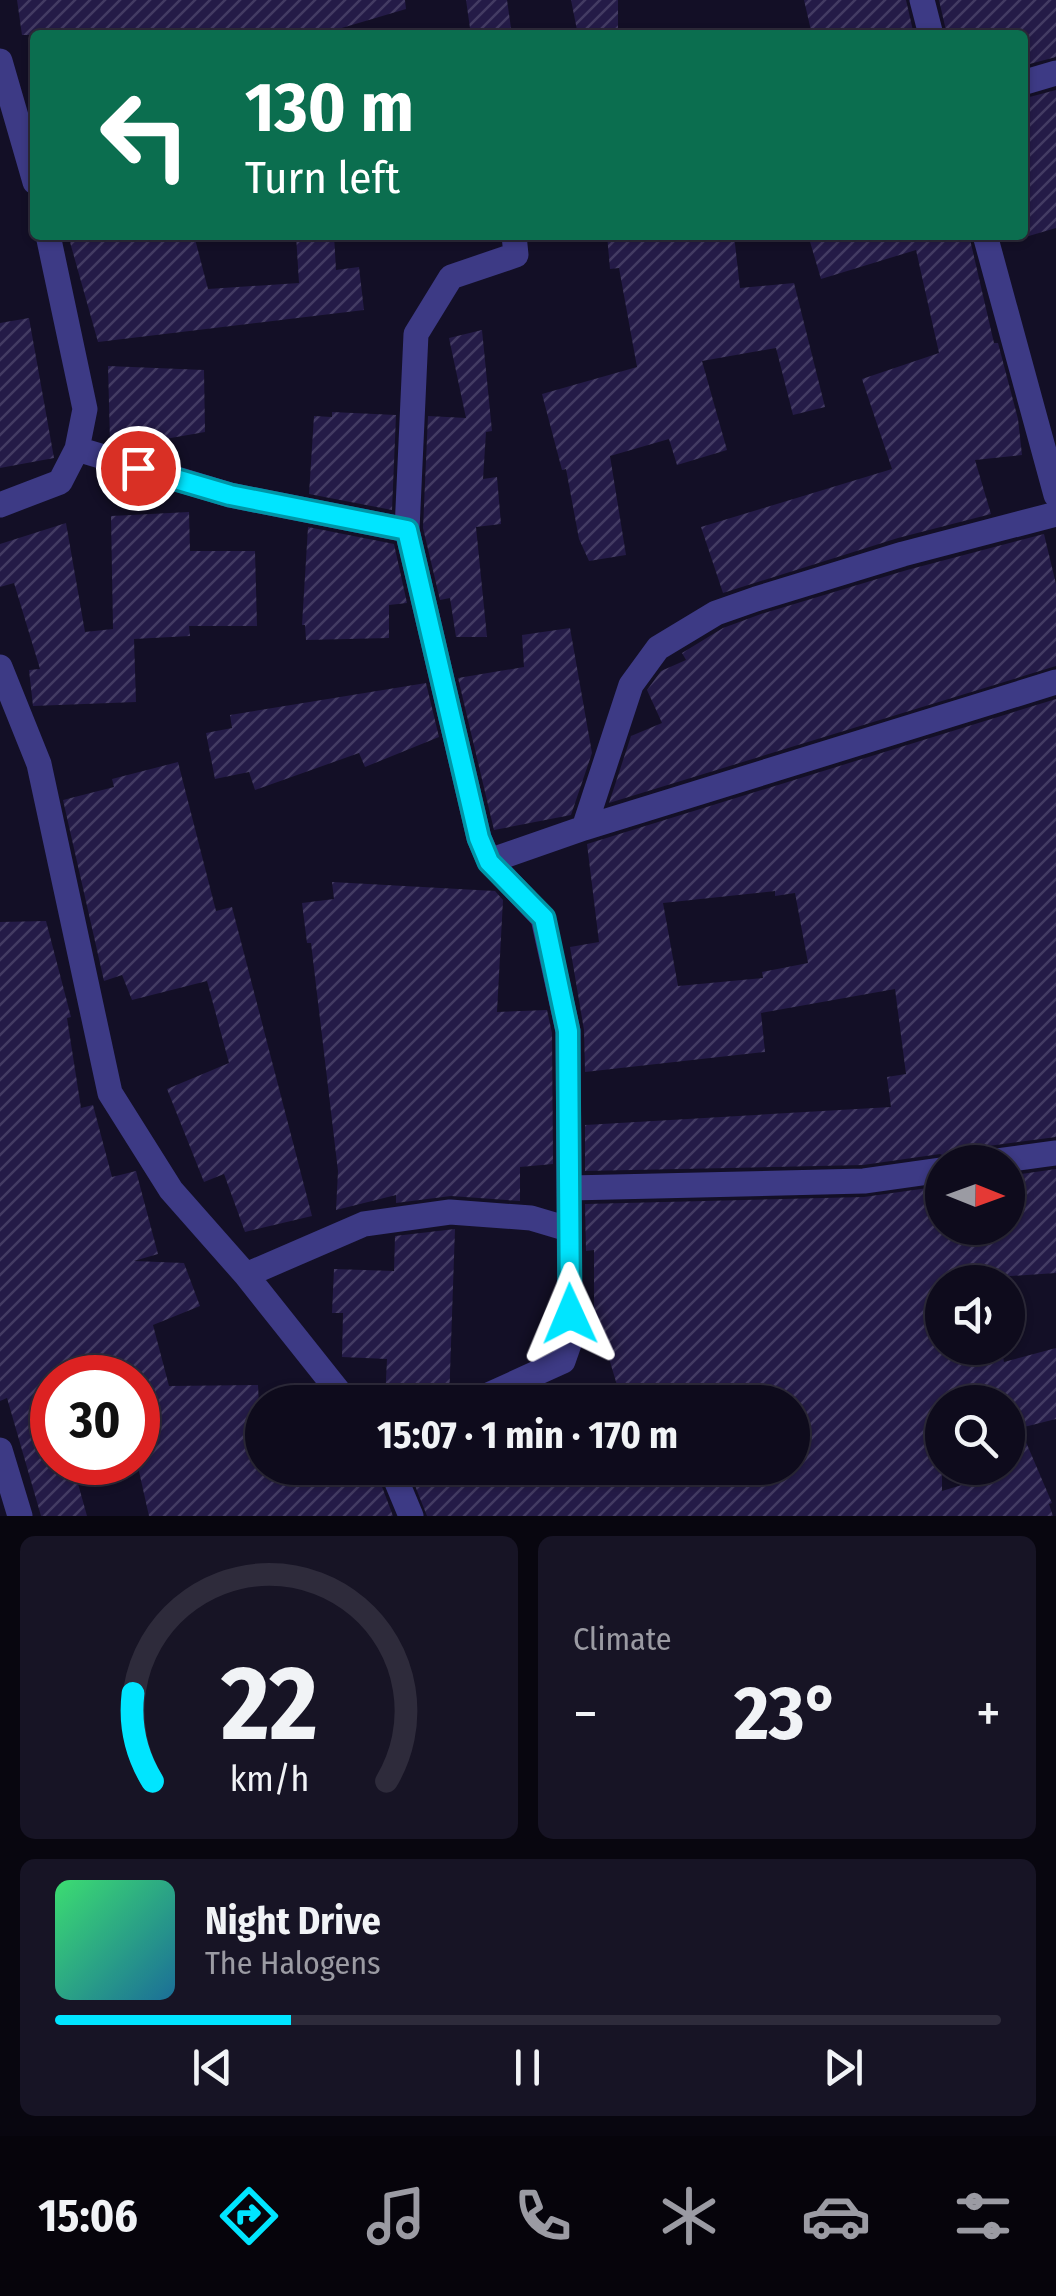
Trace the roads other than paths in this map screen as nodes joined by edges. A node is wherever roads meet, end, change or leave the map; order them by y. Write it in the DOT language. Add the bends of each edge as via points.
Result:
graph roads {
  1 [pos="922,0"];
  2 [pos="930,30"];
  3 [pos="0,62"];
  4 [pos="1056,73"];
  5 [pos="1028,80"];
  6 [pos="30,165"];
  7 [pos="49,240"];
  8 [pos="514,240"];
  9 [pos="986,240"];
  10 [pos="76,449"];
  11 [pos="1056,496"];
  12 [pos="0,505"];
  13 [pos="1056,514"];
  14 [pos="407,530"];
  15 [pos="0,668"];
  16 [pos="1056,682"];
  17 [pos="584,828"];
  18 [pos="489,862"];
  19 [pos="1056,1153"];
  20 [pos="1025,1157"];
  21 [pos="925,1172"];
  22 [pos="570,1188"];
  23 [pos="568,1229"];
  24 [pos="246,1276"];
  25 [pos="333,1385"];
  26 [pos="510,1385"];
  27 [pos="0,1450"];
  28 [pos="398,1485"];
  29 [pos="20,1516"];
  30 [pos="411,1516"];
  1 -- 2 [label="street"];
  3 -- 6 [label="street"];
  4 -- 5 [label="street"];
  7 -- 10 [label="street" via="85,409"];
  8 -- 14 [label="street" via="516,255 451,277 416,334"];
  9 -- 11 [label="street"];
  10 -- 12 [label="street" via="60,482"];
  10 -- 14 [label="street" via="230,495"];
  13 -- 17 [label="street" via="756,599 658,648 631,685"];
  14 -- 18 [label="street"];
  15 -- 24 [label="street" via="39,764 110,1093 171,1190"];
  16 -- 17 [label="street"];
  17 -- 18 [label="street"];
  18 -- 22 [label="street" via="544,918 568,1031"];
  19 -- 20 [label="street"];
  21 -- 22 [label="street" via="864,1181"];
  22 -- 23 [label="street"];
  23 -- 24 [label="street" via="530,1218 450,1212 364,1224"];
  23 -- 26 [label="street" via="570,1341 563,1361"];
  24 -- 25 [label="street"];
  27 -- 29 [label="street"];
  28 -- 30 [label="street"];
}
